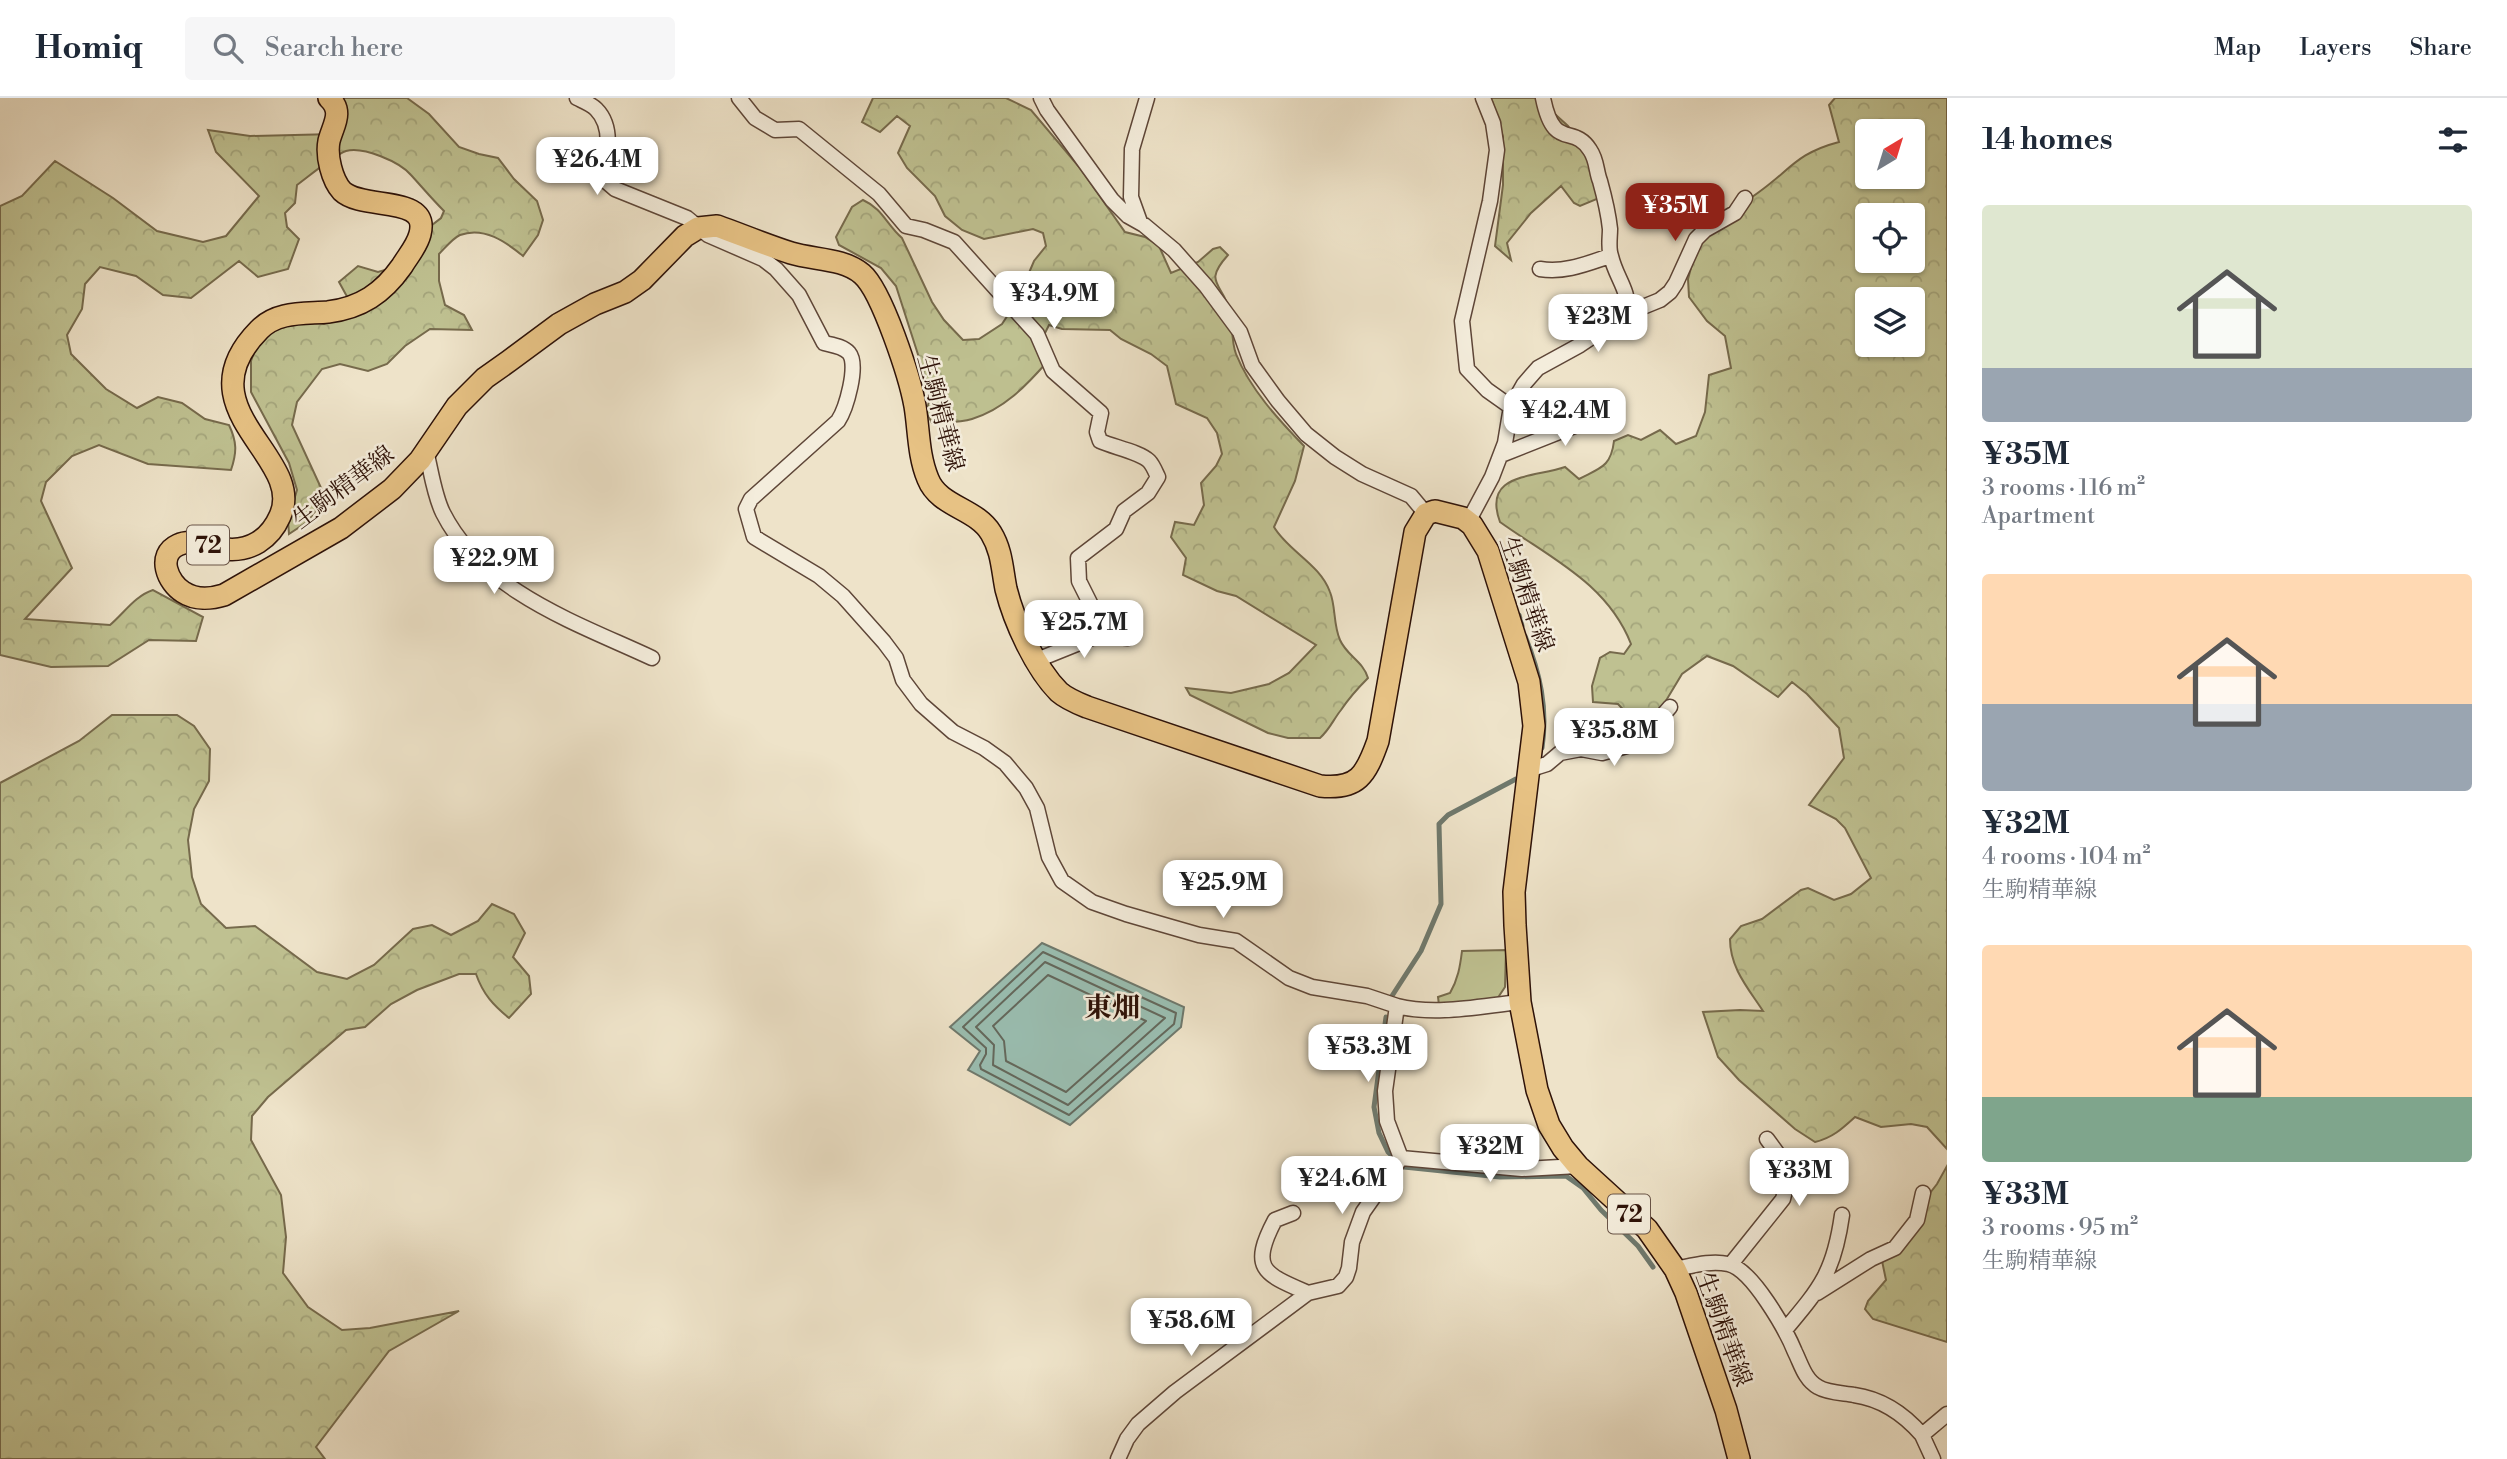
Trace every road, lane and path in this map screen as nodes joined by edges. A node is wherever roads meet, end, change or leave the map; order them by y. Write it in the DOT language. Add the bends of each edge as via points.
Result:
graph roads {
  1 [pos="329,98"];
  2 [pos="577,98"];
  3 [pos="739,98"];
  4 [pos="1041,98"];
  5 [pos="1147,98"];
  6 [pos="1483,98"];
  7 [pos="1543,98"];
  8 [pos="1745,198"];
  9 [pos="1140,222"];
  10 [pos="698,228"];
  11 [pos="1610,256"];
  12 [pos="1540,269"];
  13 [pos="1628,313"];
  14 [pos="1511,407"];
  15 [pos="1612,408"];
  16 [pos="426,450"];
  17 [pos="1501,455"];
  18 [pos="1426,514"];
  19 [pos="1468,522"];
  20 [pos="1099,635"];
  21 [pos="1128,638"];
  22 [pos="652,658"];
  23 [pos="1038,660"];
  24 [pos="1670,707"];
  25 [pos="1528,770"];
  26 [pos="1520,1002"];
  27 [pos="1396,1006"];
  28 [pos="1766,1139"];
  29 [pos="1401,1157"];
  30 [pos="1578,1166"];
  31 [pos="1923,1193"];
  32 [pos="1293,1213"];
  33 [pos="1842,1215"];
  34 [pos="1731,1264"];
  35 [pos="1675,1269"];
  36 [pos="1308,1293"];
  37 [pos="1817,1293"];
  38 [pos="1785,1330"];
  39 [pos="1947,1414"];
  40 [pos="1922,1435"];
  41 [pos="1118,1459"];
  42 [pos="1739,1459"];
  43 [pos="1933,1459"];
  1 -- 16 [label="main road, 生駒精華線 / 72" via="338,113 328,155 340,189 367,203 410,208 421,231 381,292 346,309 282,316 260,328 242,351 233,373 234,400 272,464 283,509 266,537 256,544 225,549 178,545 167,558 166,570 184,593 198,597 213,598 238,589 341,528 407,476"];
  2 -- 10 [label="street" via="594,107 604,120 608,141 601,177 615,189 687,218"];
  3 -- 20 [label="street" via="755,118 775,130 799,129 879,194 906,226 954,242 1037,334 1053,371 1101,413 1100,441 1150,462 1158,477 1148,493 1124,511 1115,529 1077,558 1079,581 1096,615"];
  4 -- 9 [label="street" via="1112,200"];
  5 -- 9 [label="street" via="1132,149 1131,197"];
  6 -- 14 [label="street" via="1497,150 1462,321 1467,369"];
  7 -- 11 [label="street" via="1552,127 1585,144 1597,164 1606,198"];
  8 -- 13 [label="street" via="1735,214 1696,239 1670,292"];
  9 -- 18 [label="street" via="1174,250 1206,286 1240,332 1252,365 1306,433 1362,474 1411,496"];
  10 -- 16 [label="main road, 生駒精華線 / 72" via="625,292 559,324 485,378 457,406"];
  10 -- 23 [label="main road, 生駒精華線" via="717,226 796,254 849,265 864,276 877,296 911,387 928,480 947,501 989,529 1002,558 1016,622"];
  10 -- 27 [label="street" via="776,269 799,295 824,342 850,353 854,365 838,421 751,499 747,509 754,537 843,596 896,658 903,680 921,704 953,732 1005,763 1037,808 1049,857 1062,881 1092,902 1126,914 1236,941 1289,978 1312,987"];
  11 -- 12 [label="street" via="1569,270"];
  11 -- 13 [label="street" via="1629,298"];
  13 -- 14 [label="street" via="1538,368"];
  14 -- 17 [label="street"];
  15 -- 17 [label="street"];
  16 -- 22 [label="street" via="441,511 458,538 494,575 538,605"];
  17 -- 19 [label="street"];
  18 -- 19 [label="main road, 生駒精華線" via="1435,510"];
  18 -- 23 [label="main road, 生駒精華線" via="1415,532 1378,741 1364,773 1338,788 1320,786 1079,704 1058,691"];
  19 -- 25 [label="main road, 生駒精華線 / 72" via="1488,551 1529,682 1534,726"];
  20 -- 21 [label="street"];
  20 -- 23 [label="street"];
  24 -- 25 [label="street" via="1644,737 1630,745 1602,753 1581,749 1560,753 1547,764"];
  25 -- 26 [label="main road, 生駒精華線 / 72" via="1514,892"];
  26 -- 27 [label="street" via="1433,1011"];
  26 -- 30 [label="main road, 生駒精華線 / 72" via="1537,1090 1549,1125"];
  27 -- 29 [label="street" via="1385,1091 1387,1121"];
  28 -- 34 [label="street" via="1783,1161 1788,1178 1783,1199"];
  29 -- 30 [label="street" via="1522,1169"];
  29 -- 36 [label="street" via="1363,1212 1346,1277 1338,1286"];
  30 -- 35 [label="main road, 生駒精華線 / 72" via="1647,1229"];
  31 -- 37 [label="street" via="1917,1220 1895,1248"];
  32 -- 36 [label="street" via="1275,1220 1264,1240 1261,1260 1277,1280"];
  33 -- 37 [label="street" via="1834,1261"];
  34 -- 35 [label="street"];
  34 -- 38 [label="street" via="1767,1300"];
  35 -- 42 [label="main road, 生駒精華線 / 72"];
  36 -- 41 [label="street" via="1138,1424"];
  37 -- 38 [label="street"];
  38 -- 40 [label="street" via="1805,1375 1817,1387 1876,1401 1906,1417"];
  39 -- 40 [label="street"];
  40 -- 43 [label="street"];
}
